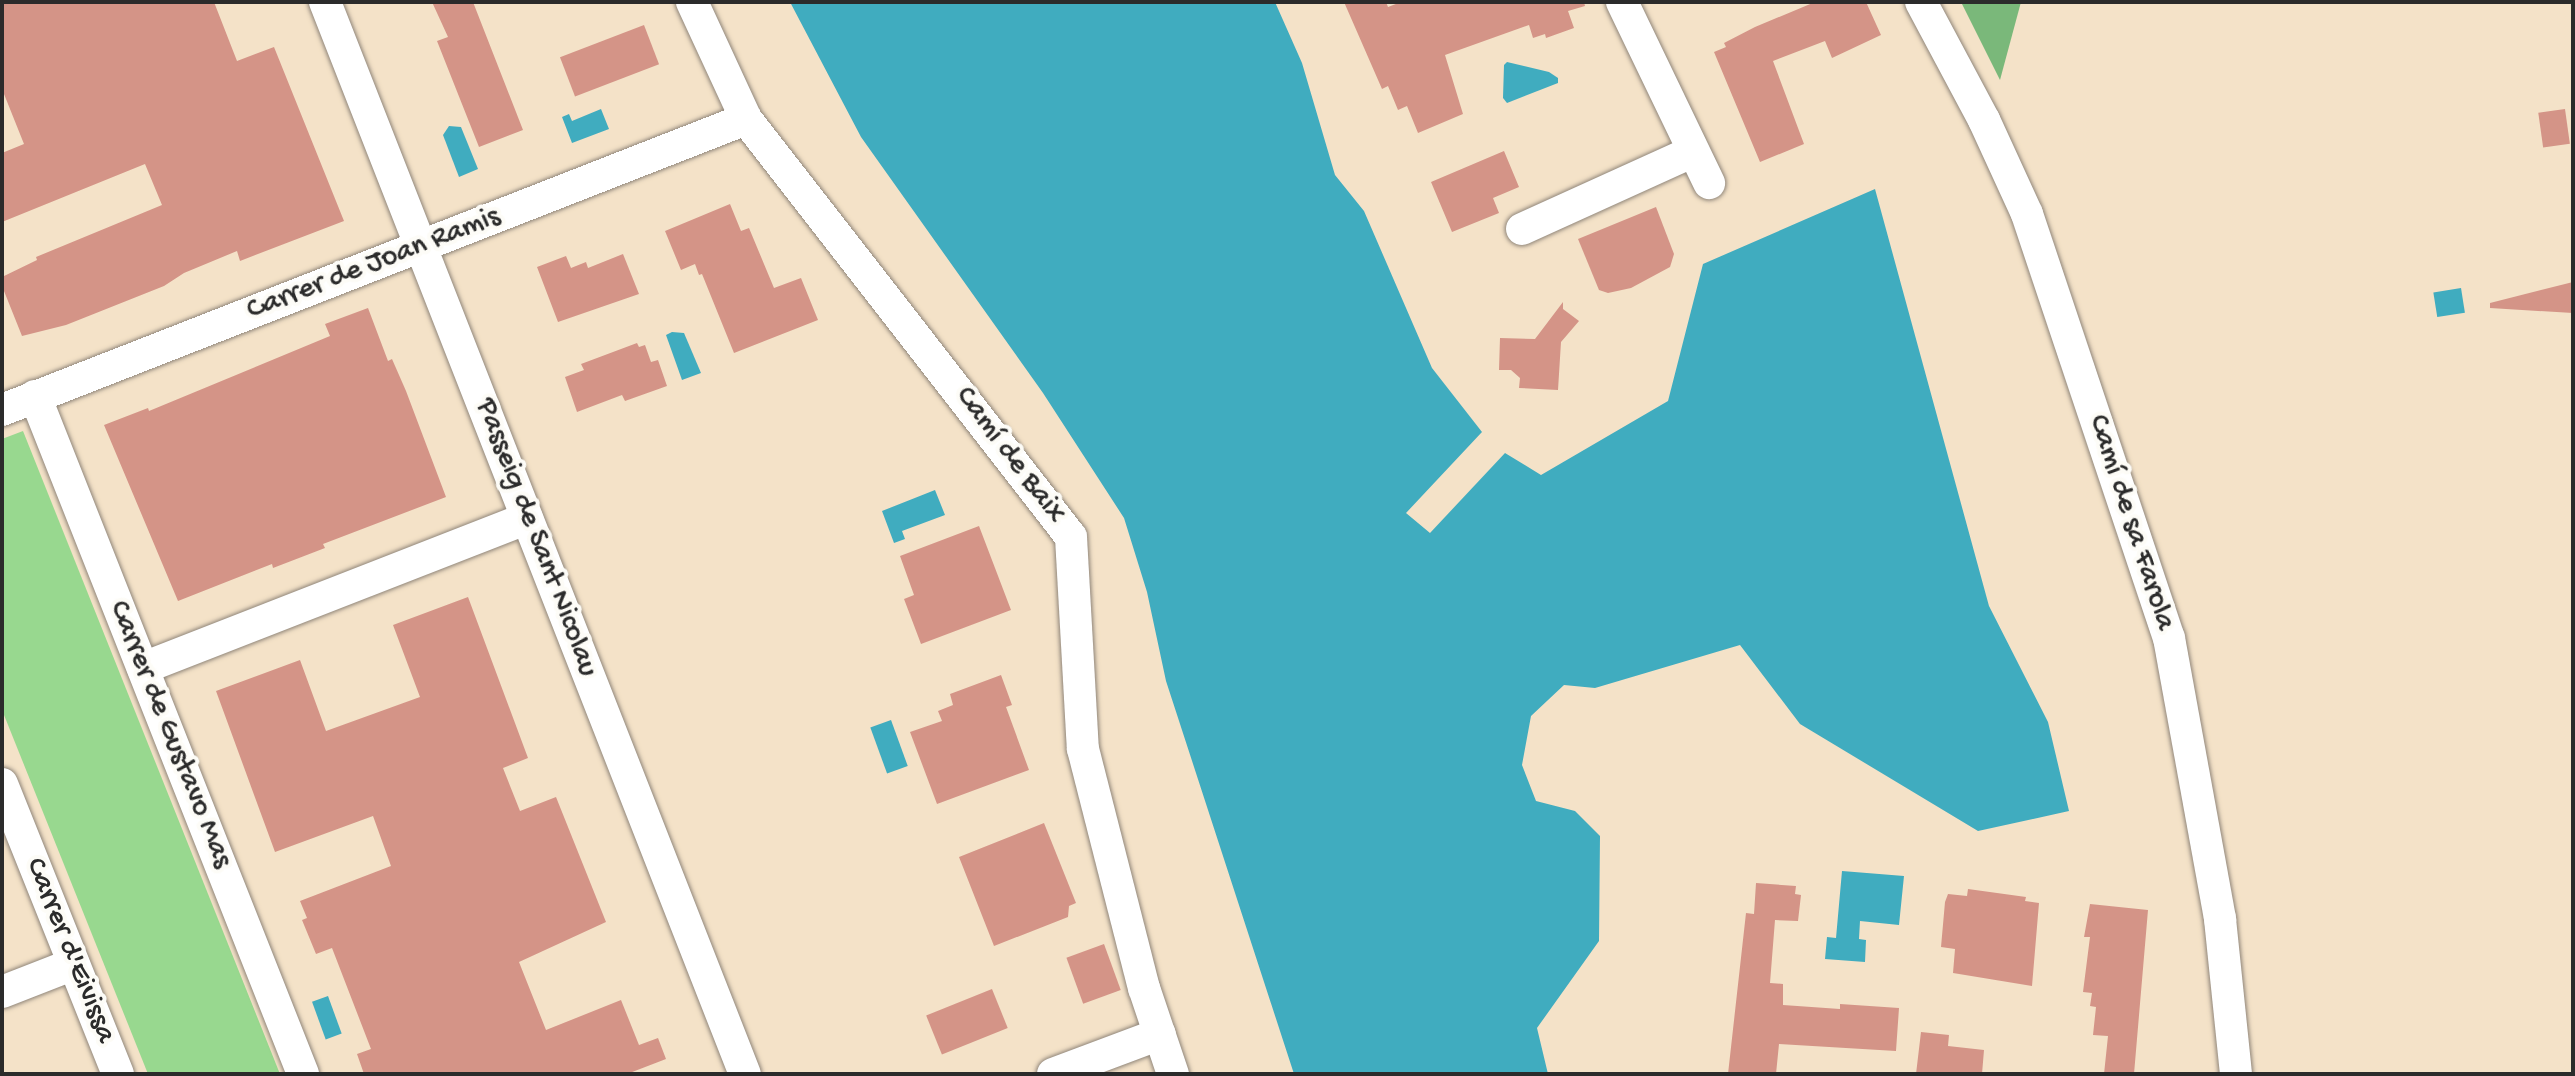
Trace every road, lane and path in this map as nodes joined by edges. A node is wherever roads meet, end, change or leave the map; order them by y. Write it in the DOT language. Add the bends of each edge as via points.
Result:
graph roads {
  1 [pos="325,2"];
  2 [pos="692,2"];
  3 [pos="1622,2"];
  4 [pos="1921,2"];
  5 [pos="746,119"];
  6 [pos="1692,152"];
  7 [pos="1709,183"];
  8 [pos="1522,229"];
  9 [pos="420,246"];
  10 [pos="35,396"];
  11 [pos="2,410"];
  12 [pos="527,518"];
  13 [pos="143,668"];
  14 [pos="2,784"];
  15 [pos="74,964"];
  16 [pos="2,992"];
  17 [pos="1160,1034"];
  18 [pos="118,1074"];
  19 [pos="303,1074"];
  20 [pos="745,1074"];
  21 [pos="1053,1074"];
  22 [pos="1173,1074"];
  23 [pos="2236,1074"];
  1 -- 9 [label="street, Passeig de Sant Nicolau"];
  2 -- 5 [label="street, Camí de Baix"];
  3 -- 6 [label="street"];
  4 -- 23 [label="street, Camí de sa Farola" via="2027,214 2169,638 2220,919"];
  5 -- 9 [label="street, Carrer de Joan Ramis"];
  5 -- 17 [label="street, Camí de Baix" via="1071,537 1083,749"];
  6 -- 7 [label="street"];
  6 -- 8 [label="street"];
  9 -- 10 [label="street, Carrer de Joan Ramis"];
  9 -- 12 [label="street, Passeig de Sant Nicolau"];
  10 -- 11 [label="street, Carrer de Joan Ramis"];
  10 -- 13 [label="street, Carrer de Gustavo Mas"];
  12 -- 13 [label="street"];
  12 -- 20 [label="street, Passeig de Sant Nicolau"];
  13 -- 19 [label="street, Carrer de Gustavo Mas"];
  14 -- 15 [label="street, Carrer d'Eivissa"];
  15 -- 16 [label="street"];
  15 -- 18 [label="street, Carrer d'Eivissa"];
  17 -- 21 [label="street"];
  17 -- 22 [label="street, Camí de Baix"];
}
